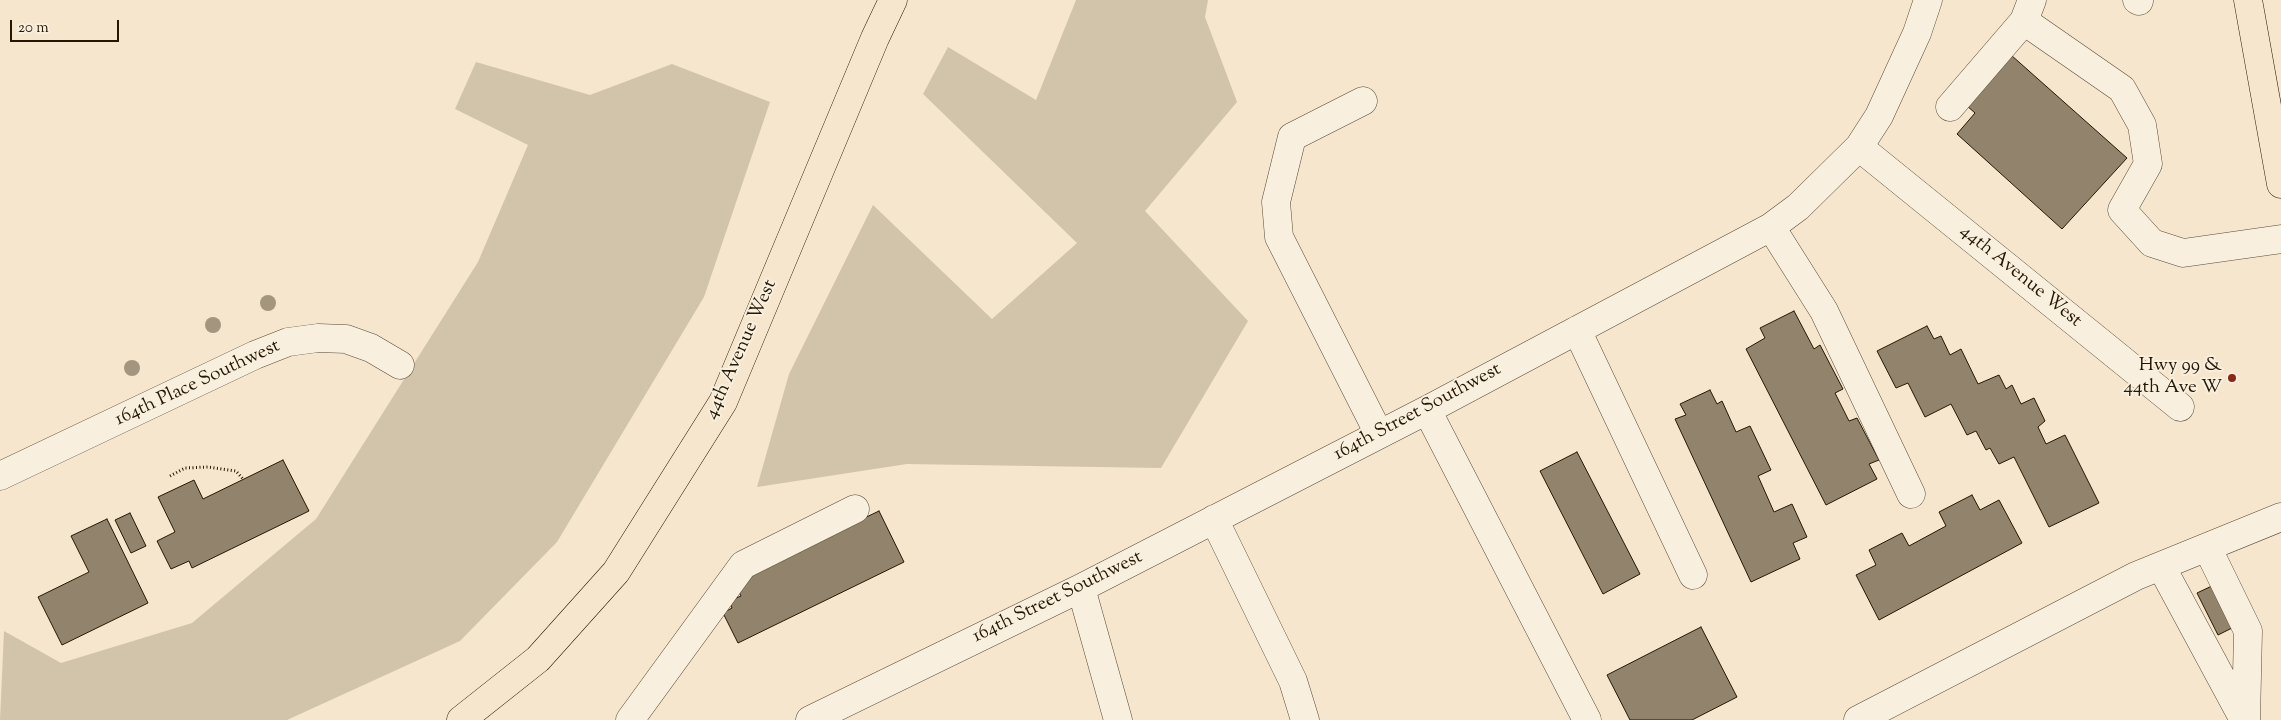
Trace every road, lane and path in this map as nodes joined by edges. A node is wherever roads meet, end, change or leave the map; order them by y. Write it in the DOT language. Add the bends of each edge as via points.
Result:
graph roads {
  1 [pos="893,0"];
  2 [pos="1928,0"];
  3 [pos="2248,0"];
  4 [pos="2028,10"];
  5 [pos="1363,101"];
  6 [pos="1950,107"];
  7 [pos="1859,147"];
  8 [pos="2281,184"];
  9 [pos="1771,228"];
  10 [pos="2281,239"];
  11 [pos="1577,330"];
  12 [pos="400,365"];
  13 [pos="2180,406"];
  14 [pos="1427,410"];
  15 [pos="1379,434"];
  16 [pos="0,476"];
  17 [pos="170,476"];
  18 [pos="243,479"];
  19 [pos="1911,494"];
  20 [pos="855,509"];
  21 [pos="2281,517"];
  22 [pos="1214,519"];
  23 [pos="2207,547"];
  24 [pos="2162,566"];
  25 [pos="1693,575"];
  26 [pos="1081,588"];
  27 [pos="461,720"];
  28 [pos="630,720"];
  29 [pos="810,720"];
  30 [pos="1118,720"];
  31 [pos="1305,720"];
  32 [pos="1587,720"];
  33 [pos="1858,720"];
  34 [pos="2245,720"];
  1 -- 27 [label="main road, 44th Avenue West" via="723,402 616,572 538,659"];
  2 -- 7 [label="street, 164th Street Southwest" via="1917,33 1879,116"];
  3 -- 8 [label="main road"];
  4 -- 6 [label="street"];
  4 -- 10 [label="street" via="2122,88 2142,125 2148,164 2122,210 2152,243 2183,253"];
  5 -- 15 [label="street" via="1292,138 1276,202 1278,237"];
  7 -- 9 [label="street, 164th Street Southwest" via="1798,207"];
  7 -- 13 [label="street, 44th Avenue West"];
  9 -- 11 [label="street, 164th Street Southwest"];
  9 -- 19 [label="street" via="1824,311"];
  11 -- 14 [label="street, 164th Street Southwest"];
  11 -- 25 [label="street"];
  12 -- 16 [label="street, 164th Place Southwest" via="371,348 346,339 288,342"];
  14 -- 15 [label="street, 164th Street Southwest"];
  14 -- 32 [label="street"];
  15 -- 22 [label="street, 164th Street Southwest"];
  17 -- 18 [label="path" via="185,468 208,467 236,471"];
  20 -- 28 [label="street" via="743,565"];
  21 -- 23 [label="street"];
  22 -- 26 [label="street, 164th Street Southwest"];
  22 -- 31 [label="street" via="1293,681"];
  23 -- 24 [label="street"];
  23 -- 34 [label="street" via="2248,631"];
  24 -- 33 [label="street" via="2064,612"];
  24 -- 34 [label="street"];
  26 -- 29 [label="street, 164th Street Southwest"];
  26 -- 30 [label="street"];
}
